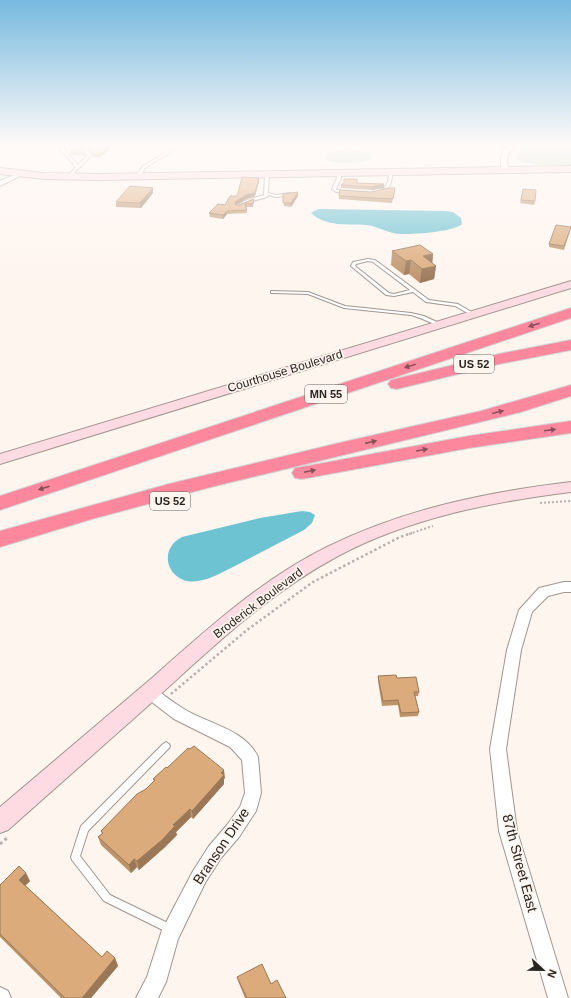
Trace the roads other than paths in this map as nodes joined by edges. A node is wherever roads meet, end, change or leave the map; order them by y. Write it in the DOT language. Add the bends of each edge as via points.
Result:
graph roads {
  1 [pos="265,192"];
  2 [pos="348,192"];
  3 [pos="352,192"];
  4 [pos="296,194"];
  5 [pos="265,196"];
  6 [pos="238,206"];
  7 [pos="571,284"];
  8 [pos="414,290"];
  9 [pos="273,292"];
  10 [pos="571,313"];
  11 [pos="473,314"];
  12 [pos="439,324"];
  13 [pos="571,346"];
  14 [pos="571,390"];
  15 [pos="571,427"];
  16 [pos="0,459"];
  17 [pos="81,476"];
  18 [pos="571,487"];
  19 [pos="0,503"];
  20 [pos="0,539"];
  21 [pos="0,546"];
  22 [pos="571,587"];
  23 [pos="156,697"];
  24 [pos="166,746"];
  25 [pos="6,828"];
  26 [pos="173,930"];
  27 [pos="146,998"];
  28 [pos="558,998"];
  1 -- 5 [label="lane"];
  2 -- 3 [label="lane"];
  4 -- 5 [label="lane"];
  5 -- 6 [label="lane"];
  7 -- 11 [label="street, Courthouse Boulevard"];
  8 -- 8 [label="lane" via="374,261 354,263 352,266 388,294"];
  8 -- 11 [label="lane" via="428,300 456,305"];
  9 -- 12 [label="lane" via="308,293 344,307 411,314"];
  10 -- 17 [label="highway, MN 55, one-way"];
  11 -- 12 [label="street, Courthouse Boulevard"];
  12 -- 16 [label="street, Courthouse Boulevard"];
  13 -- 17 [label="highway, US 52" via="499,359 379,388"];
  20 -- 14 [label="highway, one-way" via="174,489 489,414"];
  21 -- 15 [label="highway, US 52, one-way" via="175,500 334,466"];
  17 -- 19 [label="highway, US 52, one-way"];
  18 -- 23 [label="street, Broderick Boulevard" via="455,506 398,524 333,552 292,575 247,608"];
  22 -- 28 [label="street, 87th Street East" via="544,592 526,610 514,650 498,749 508,831"];
  23 -- 25 [label="street, Broderick Boulevard"];
  23 -- 26 [label="street, Branson Drive" via="179,714 236,742 250,757 252,773 253,793 247,811 198,877"];
  24 -- 26 [label="lane" via="84,829 74,857 107,898"];
  26 -- 27 [label="street, Branson Drive" via="156,982"];
}
